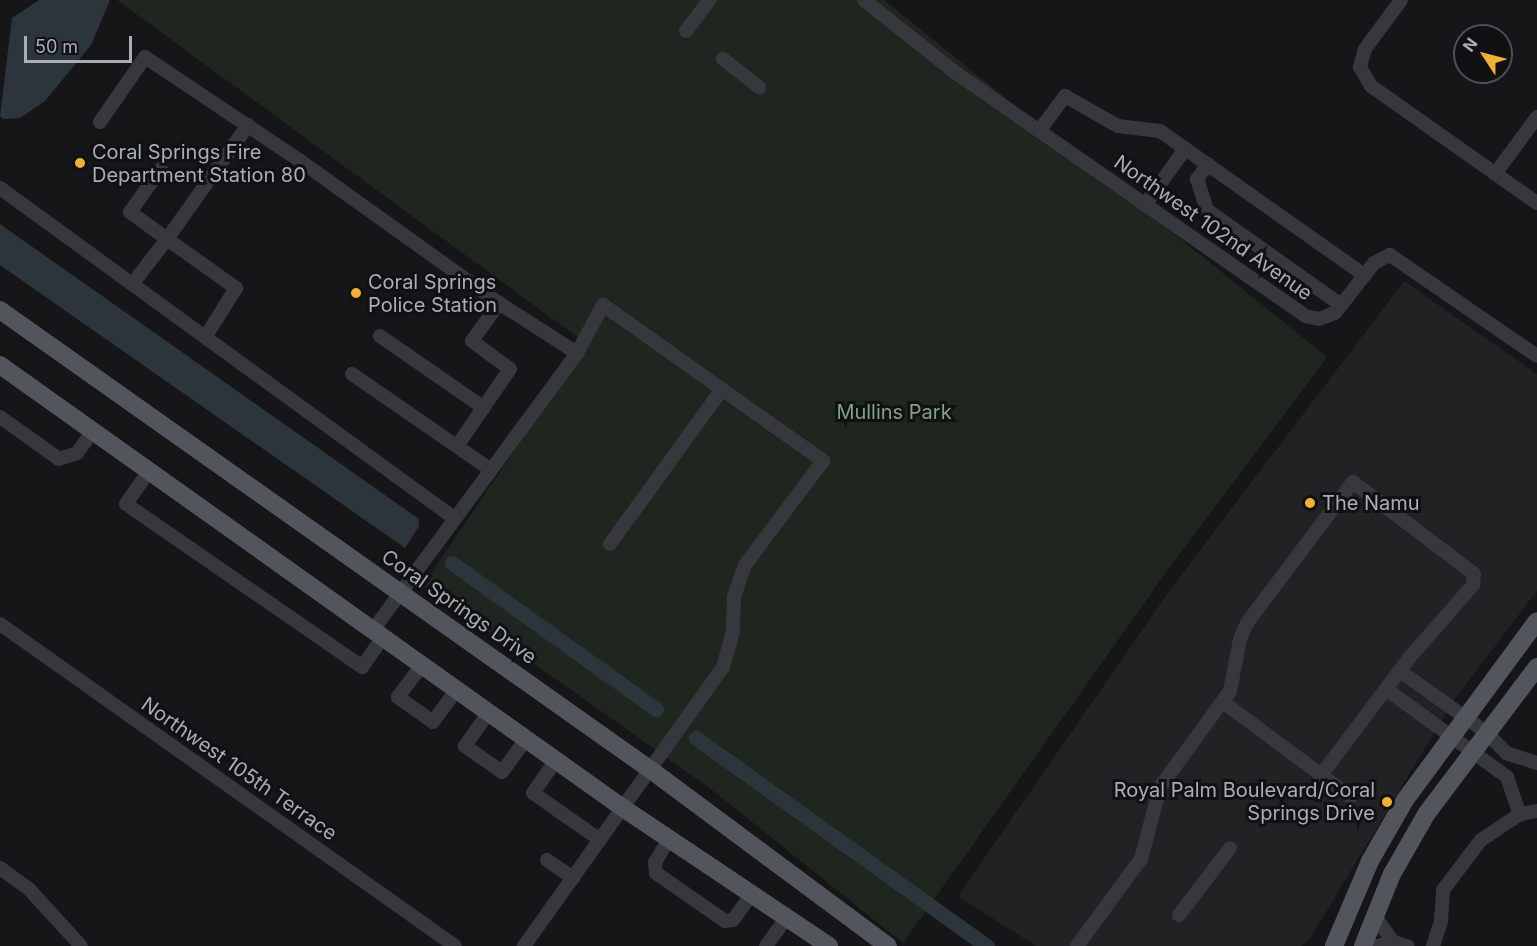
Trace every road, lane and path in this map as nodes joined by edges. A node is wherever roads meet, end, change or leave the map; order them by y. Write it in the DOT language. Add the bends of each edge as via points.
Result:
graph roads {
  1 [pos="709,0"];
  2 [pos="864,0"];
  3 [pos="1401,0"];
  4 [pos="686,31"];
  5 [pos="723,59"];
  6 [pos="759,87"];
  7 [pos="1537,117"];
  8 [pos="100,122"];
  9 [pos="248,125"];
  10 [pos="1039,131"];
  11 [pos="1185,149"];
  12 [pos="1208,165"];
  13 [pos="161,169"];
  14 [pos="1495,174"];
  15 [pos="0,188"];
  16 [pos="1537,203"];
  17 [pos="1145,205"];
  18 [pos="167,239"];
  19 [pos="1364,275"];
  20 [pos="133,283"];
  21 [pos="499,303"];
  22 [pos="1341,305"];
  23 [pos="0,310"];
  24 [pos="206,336"];
  25 [pos="380,336"];
  26 [pos="577,353"];
  27 [pos="1537,356"];
  28 [pos="0,365"];
  29 [pos="352,374"];
  30 [pos="722,389"];
  31 [pos="484,408"];
  32 [pos="0,417"];
  33 [pos="93,431"];
  34 [pos="457,447"];
  35 [pos="491,470"];
  36 [pos="148,471"];
  37 [pos="454,518"];
  38 [pos="610,544"];
  39 [pos="400,593"];
  40 [pos="1537,621"];
  41 [pos="0,624"];
  42 [pos="378,634"];
  43 [pos="422,665"];
  44 [pos="1537,667"];
  45 [pos="1400,670"];
  46 [pos="457,689"];
  47 [pos="1386,689"];
  48 [pos="1223,702"];
  49 [pos="489,712"];
  50 [pos="1465,718"];
  51 [pos="1487,733"];
  52 [pos="1450,738"];
  53 [pos="526,739"];
  54 [pos="1472,754"];
  55 [pos="556,760"];
  56 [pos="1537,763"];
  57 [pos="651,770"];
  58 [pos="1321,775"];
  59 [pos="1351,797"];
  60 [pos="623,808"];
  61 [pos="1537,811"];
  62 [pos="1520,814"];
  63 [pos="669,839"];
  64 [pos="600,840"];
  65 [pos="1230,848"];
  66 [pos="547,860"];
  67 [pos="0,868"];
  68 [pos="573,878"];
  69 [pos="752,894"];
  70 [pos="1179,915"];
  71 [pos="1375,916"];
  72 [pos="787,917"];
  73 [pos="823,944"];
  74 [pos="1400,944"];
  75 [pos="81,946"];
  76 [pos="455,946"];
  77 [pos="525,946"];
  78 [pos="766,946"];
  79 [pos="888,946"];
  80 [pos="1077,946"];
  81 [pos="1334,946"];
  82 [pos="1363,946"];
  83 [pos="1378,946"];
  84 [pos="1433,946"];
  1 -- 4 [label="street"];
  2 -- 10 [label="street, Northwest 102nd Avenue" via="956,73"];
  3 -- 14 [label="street" via="1365,49 1360,67 1371,86"];
  5 -- 6 [label="street"];
  7 -- 14 [label="street"];
  8 -- 9 [label="street" via="145,57"];
  9 -- 18 [label="street"];
  9 -- 21 [label="street"];
  10 -- 11 [label="street" via="1065,96 1118,126 1160,131"];
  10 -- 17 [label="street, Northwest 102nd Avenue"];
  11 -- 12 [label="street"];
  11 -- 17 [label="street"];
  12 -- 19 [label="street"];
  12 -- 22 [label="street" via="1197,179 1207,210"];
  13 -- 18 [label="street" via="130,212"];
  14 -- 16 [label="street"];
  15 -- 20 [label="street"];
  17 -- 22 [label="street, Northwest 102nd Avenue" via="1305,316 1319,319 1335,314"];
  18 -- 20 [label="street"];
  18 -- 24 [label="street" via="236,288"];
  19 -- 22 [label="street, Northwest 102nd Avenue"];
  19 -- 27 [label="street, Northwest 102nd Avenue" via="1374,263 1390,255"];
  20 -- 24 [label="street"];
  21 -- 26 [label="street"];
  21 -- 31 [label="street" via="472,341 510,369"];
  23 -- 39 [label="main road, Coral Springs Drive"];
  24 -- 37 [label="street"];
  25 -- 31 [label="street"];
  26 -- 30 [label="street" via="603,305"];
  26 -- 35 [label="street"];
  28 -- 33 [label="main road"];
  29 -- 34 [label="street"];
  30 -- 38 [label="street"];
  30 -- 57 [label="street" via="823,461 745,565 734,597 733,632 723,667"];
  31 -- 34 [label="street"];
  32 -- 33 [label="street" via="59,459 77,453"];
  33 -- 36 [label="main road"];
  34 -- 35 [label="street"];
  35 -- 37 [label="street"];
  36 -- 42 [label="main road"];
  36 -- 42 [label="street" via="126,504 362,667"];
  37 -- 39 [label="street"];
  39 -- 42 [label="street"];
  39 -- 57 [label="main road, Coral Springs Drive"];
  40 -- 50 [label="main road"];
  41 -- 76 [label="street, Northwest 105th Terrace"];
  42 -- 43 [label="main road"];
  43 -- 46 [label="main road"];
  43 -- 46 [label="street" via="398,697 432,722"];
  44 -- 51 [label="main road"];
  45 -- 47 [label="street"];
  45 -- 48 [label="street" via="1441,618 1466,596 1474,574 1353,482 1247,623"];
  45 -- 50 [label="street"];
  46 -- 49 [label="main road"];
  47 -- 52 [label="street"];
  47 -- 58 [label="street"];
  48 -- 58 [label="street"];
  48 -- 80 [label="street" via="1160,787 1141,859"];
  49 -- 53 [label="main road"];
  49 -- 53 [label="street" via="465,746 502,772"];
  50 -- 51 [label="street"];
  50 -- 52 [label="main road"];
  51 -- 54 [label="main road"];
  51 -- 56 [label="street" via="1506,753"];
  52 -- 54 [label="street"];
  52 -- 81 [label="main road" via="1405,800 1370,861"];
  53 -- 55 [label="main road"];
  54 -- 62 [label="street" via="1507,777"];
  54 -- 71 [label="main road" via="1427,813 1392,874"];
  55 -- 60 [label="main road"];
  55 -- 64 [label="street" via="533,793"];
  57 -- 60 [label="street"];
  57 -- 79 [label="main road, Coral Springs Drive"];
  58 -- 59 [label="street"];
  60 -- 63 [label="main road"];
  60 -- 64 [label="street"];
  61 -- 62 [label="street"];
  62 -- 84 [label="street" via="1481,840 1443,890 1441,921"];
  63 -- 69 [label="main road"];
  63 -- 69 [label="street" via="655,862 657,873 725,921 733,920"];
  64 -- 68 [label="street"];
  65 -- 70 [label="street"];
  66 -- 68 [label="street"];
  67 -- 75 [label="street" via="29,889"];
  68 -- 77 [label="street"];
  69 -- 72 [label="main road"];
  71 -- 74 [label="street"];
  71 -- 82 [label="main road"];
  72 -- 73 [label="main road"];
  72 -- 78 [label="street"];
  74 -- 83 [label="street"];
}
